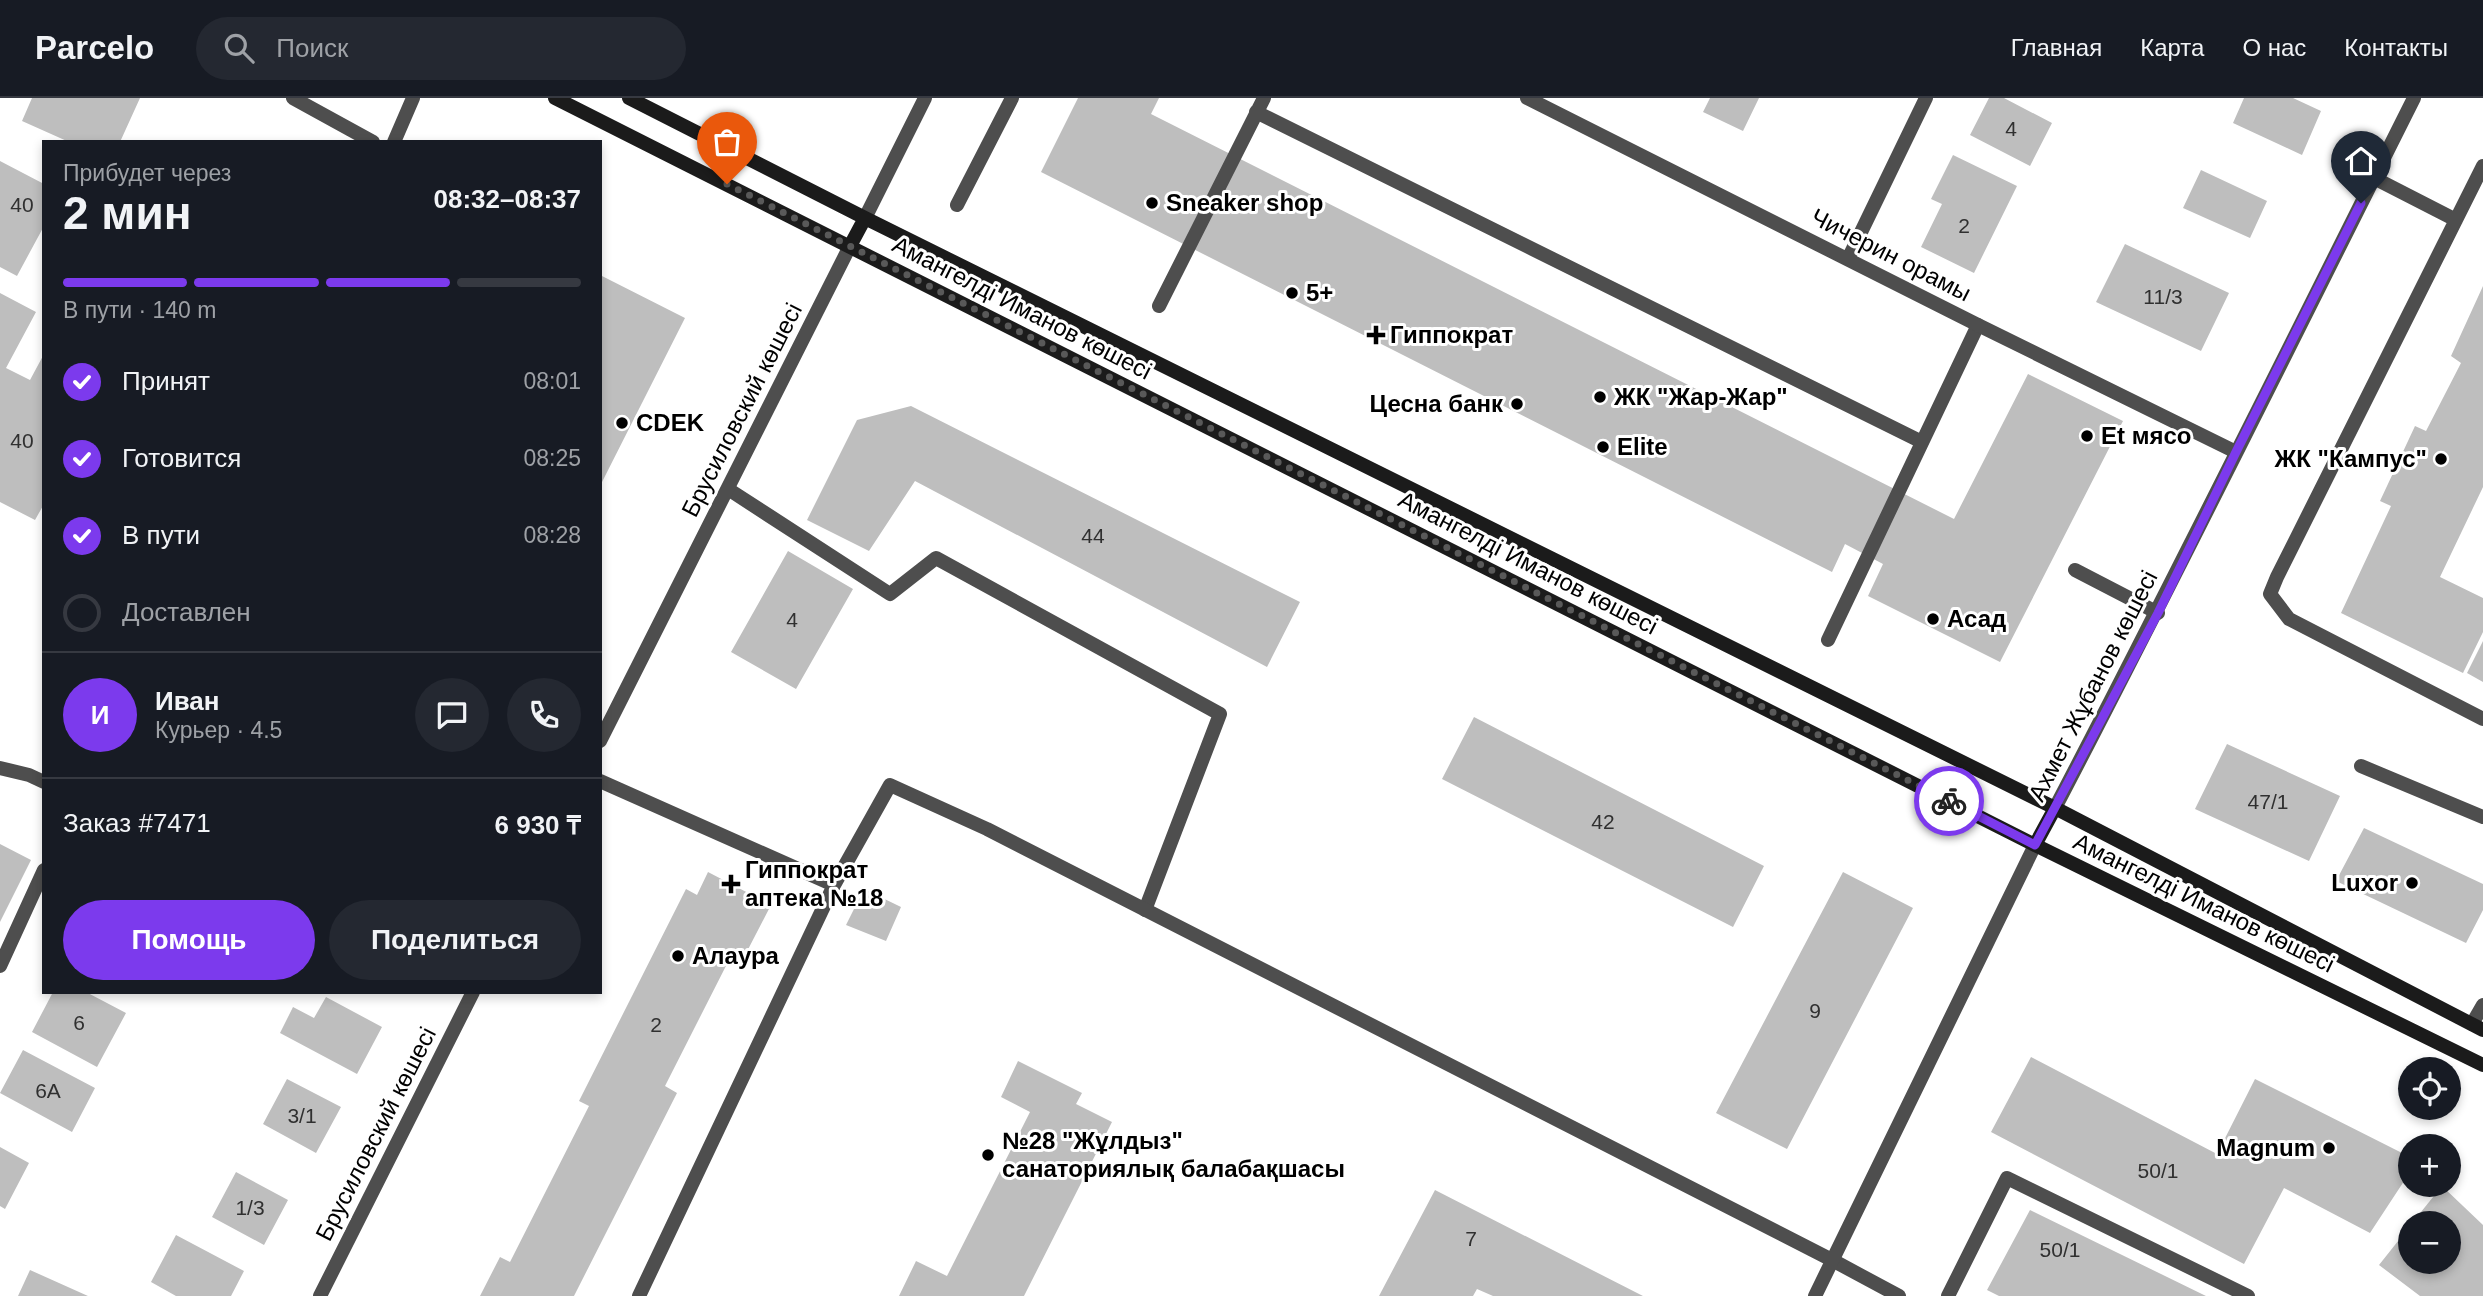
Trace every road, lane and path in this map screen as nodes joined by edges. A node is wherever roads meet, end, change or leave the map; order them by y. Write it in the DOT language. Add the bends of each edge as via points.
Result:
graph roads {
  1 [pos="293,98"];
  2 [pos="413,98"];
  3 [pos="555,98"];
  4 [pos="629,98"];
  5 [pos="925,98"];
  6 [pos="1012,98"];
  7 [pos="1264,98"];
  8 [pos="1527,98"];
  9 [pos="1926,98"];
  10 [pos="2414,98"];
  11 [pos="1256,112"];
  12 [pos="369,140"];
  13 [pos="395,140"];
  14 [pos="2483,166"];
  15 [pos="2374,178"];
  16 [pos="957,205"];
  17 [pos="864,218"];
  18 [pos="2456,220"];
  19 [pos="850,246"];
  20 [pos="1848,259"];
  21 [pos="1159,306"];
  22 [pos="1978,325"];
  23 [pos="1922,442"];
  24 [pos="2236,452"];
  25 [pos="728,489"];
  26 [pos="2075,570"];
  27 [pos="2158,613"];
  28 [pos="1828,640"];
  29 [pos="2483,719"];
  30 [pos="602,737"];
  31 [pos="2361,766"];
  32 [pos="0,768"];
  33 [pos="42,781"];
  34 [pos="602,782"];
  35 [pos="2055,808"];
  36 [pos="2483,817"];
  37 [pos="2035,845"];
  38 [pos="42,874"];
  39 [pos="834,885"];
  40 [pos="1145,910"];
  41 [pos="0,966"];
  42 [pos="472,994"];
  43 [pos="2483,1005"];
  44 [pos="2478,1027"];
  45 [pos="2483,1065"];
  46 [pos="1832,1260"];
  47 [pos="320,1296"];
  48 [pos="639,1296"];
  49 [pos="1815,1296"];
  50 [pos="1899,1296"];
  51 [pos="1948,1296"];
  52 [pos="2248,1296"];
  1 -- 12 [label="street"];
  2 -- 13 [label="street"];
  3 -- 19 [label="main road, Амангелді Иманов көшесі"];
  4 -- 17 [label="main road, Амангелді Иманов көшесі"];
  5 -- 17 [label="street, Брусиловский көшесі"];
  6 -- 16 [label="street"];
  7 -- 11 [label="street"];
  8 -- 20 [label="street, Чичерин орамы"];
  9 -- 20 [label="street"];
  10 -- 15 [label="street, Ахмет Жұбанов көшесі"];
  11 -- 21 [label="street"];
  11 -- 23 [label="street"];
  14 -- 18 [label="street"];
  15 -- 18 [label="street"];
  15 -- 24 [label="street, Ахмет Жұбанов көшесі"];
  17 -- 19 [label="main road, Брусиловский көшесі"];
  17 -- 35 [label="main road, Амангелді Иманов көшесі"];
  18 -- 29 [label="street" via="2270,594 2289,619"];
  19 -- 25 [label="street, Брусиловский көшесі"];
  19 -- 37 [label="main road, Амангелді Иманов көшесі"];
  20 -- 22 [label="street, Чичерин орамы"];
  22 -- 23 [label="street"];
  22 -- 24 [label="street, Чичерин орамы"];
  23 -- 28 [label="street"];
  24 -- 27 [label="street, Ахмет Жұбанов көшесі"];
  25 -- 30 [label="street, Брусиловский көшесі"];
  25 -- 40 [label="street" via="890,594 936,558 1220,713"];
  26 -- 27 [label="street"];
  27 -- 35 [label="street, Ахмет Жұбанов көшесі"];
  31 -- 36 [label="street"];
  32 -- 33 [label="street"];
  34 -- 39 [label="street"];
  35 -- 37 [label="main road, Ахмет Жұбанов көшесі"];
  35 -- 44 [label="main road, Амангелді Иманов көшесі"];
  37 -- 45 [label="main road, Амангелді Иманов көшесі"];
  37 -- 46 [label="street, Ахмет Жұбанов көшесі"];
  38 -- 41 [label="street"];
  39 -- 40 [label="street" via="890,785"];
  39 -- 48 [label="street"];
  40 -- 46 [label="street"];
  42 -- 47 [label="street, Брусиловский көшесі"];
  43 -- 44 [label="street"];
  46 -- 49 [label="street, Ахмет Жұбанов көшесі"];
  46 -- 50 [label="street"];
  51 -- 52 [label="street" via="2007,1178"];
}
